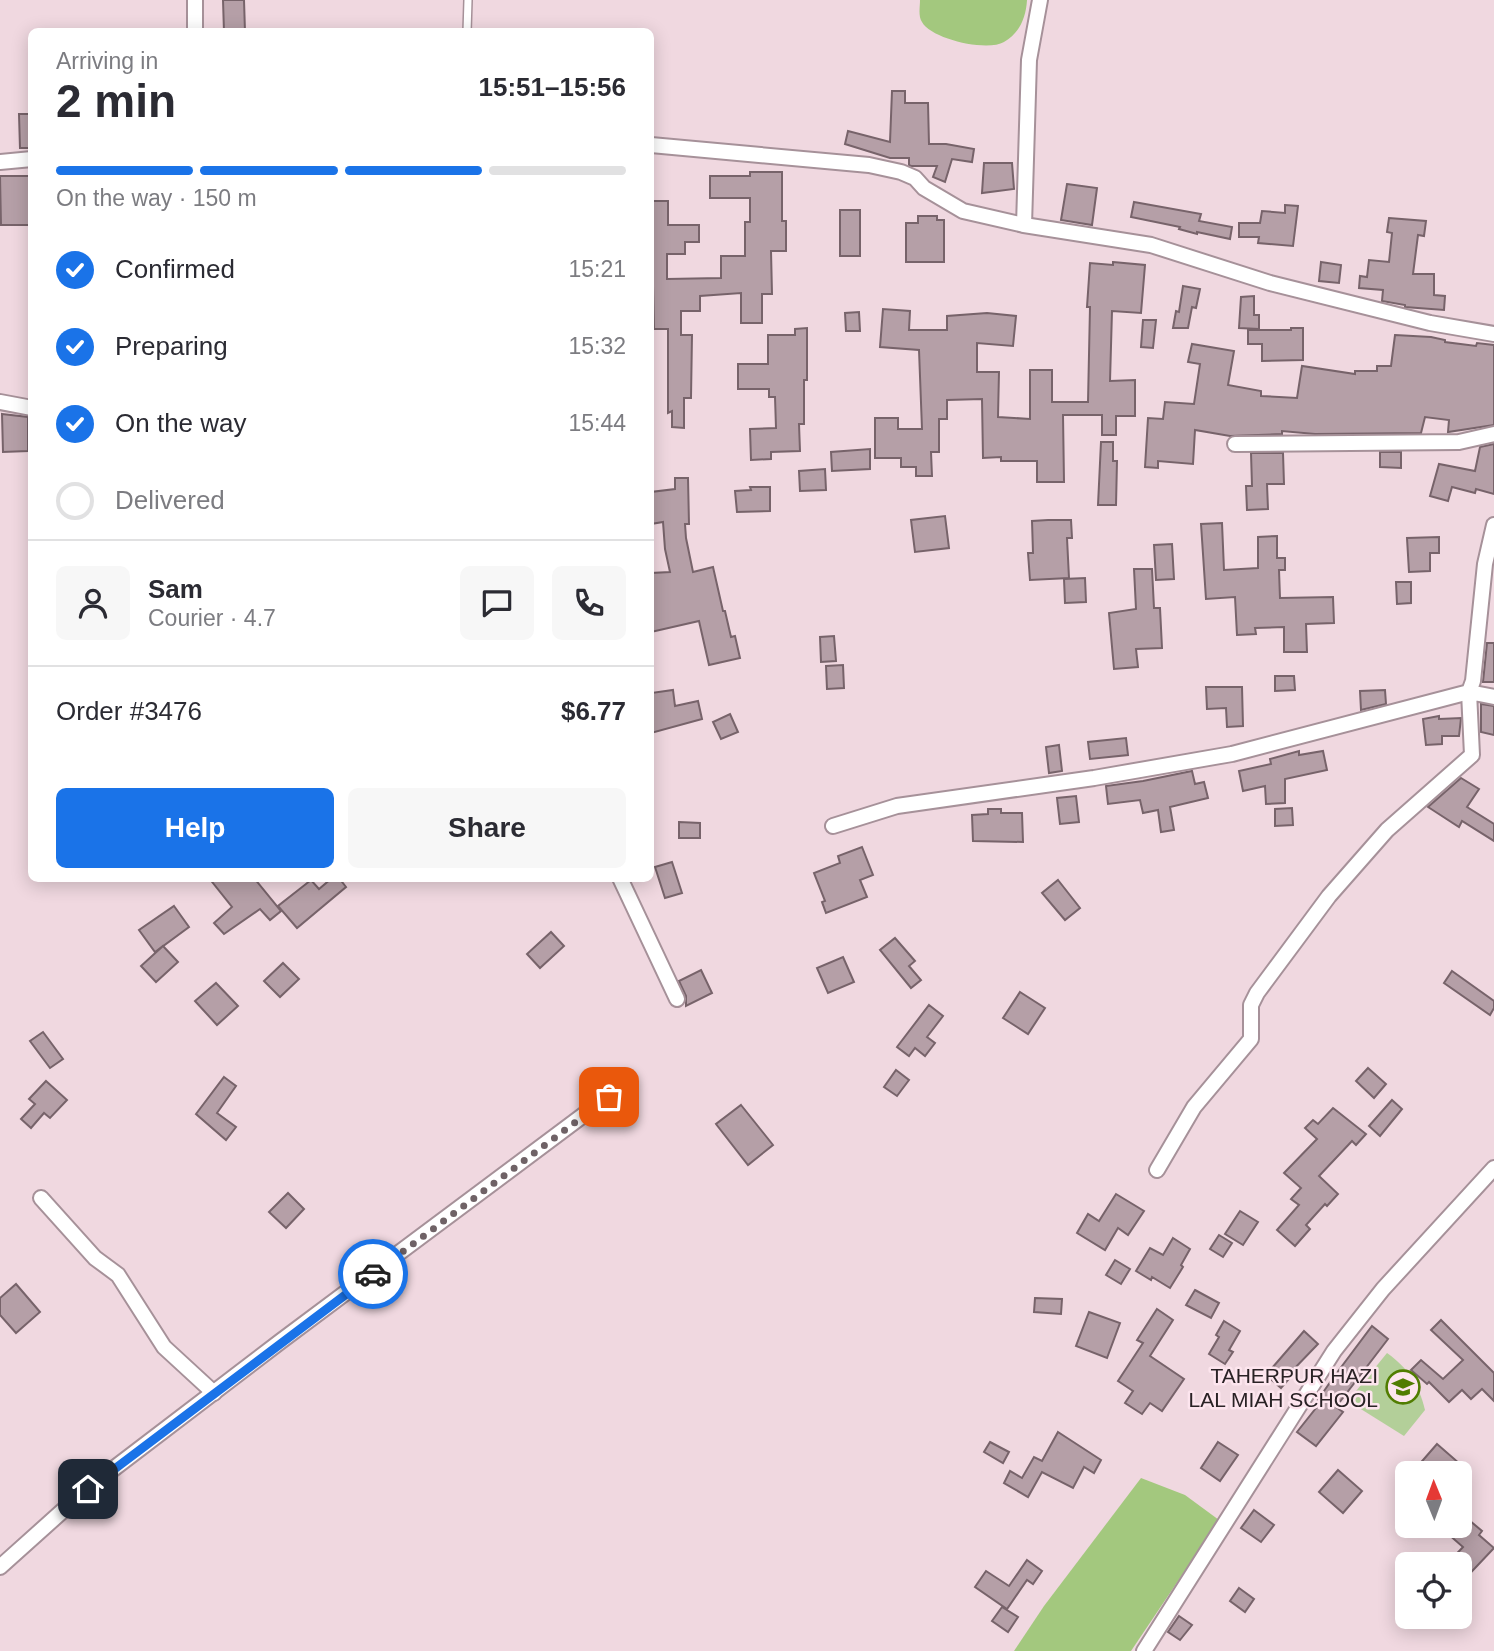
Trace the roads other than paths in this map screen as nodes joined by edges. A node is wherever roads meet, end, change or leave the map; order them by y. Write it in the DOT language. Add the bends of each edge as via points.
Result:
graph roads {
  1 [pos="195,0"];
  2 [pos="468,0"];
  3 [pos="1040,0"];
  4 [pos="195,28"];
  5 [pos="467,28"];
  6 [pos="654,145"];
  7 [pos="28,159"];
  8 [pos="0,162"];
  9 [pos="1024,225"];
  10 [pos="1494,334"];
  11 [pos="0,402"];
  12 [pos="28,407"];
  13 [pos="1494,434"];
  14 [pos="1235,444"];
  15 [pos="1494,525"];
  16 [pos="1469,692"];
  17 [pos="1494,697"];
  18 [pos="833,826"];
  19 [pos="622,882"];
  20 [pos="677,999"];
  21 [pos="629,1082"];
  22 [pos="1494,1168"];
  23 [pos="1157,1170"];
  24 [pos="41,1198"];
  25 [pos="214,1392"];
  26 [pos="0,1567"];
  27 [pos="1144,1651"];
  1 -- 4 [label="street"];
  2 -- 5 [label="lane"];
  3 -- 9 [label="street" via="1029,60"];
  6 -- 9 [label="street" via="869,165 915,178 963,211"];
  7 -- 8 [label="street"];
  9 -- 10 [label="street" via="1151,245 1270,282 1430,323"];
  11 -- 12 [label="street"];
  13 -- 14 [label="street" via="1459,442"];
  15 -- 16 [label="street"];
  16 -- 17 [label="street"];
  16 -- 18 [label="street" via="1232,754 897,806"];
  16 -- 23 [label="street" via="1472,755 1387,830 1329,896 1257,993 1251,1005 1251,1039 1194,1107"];
  19 -- 20 [label="street"];
  21 -- 25 [label="street"];
  22 -- 27 [label="street" via="1383,1289 1334,1351"];
  24 -- 25 [label="street" via="96,1258 118,1275 164,1347"];
  25 -- 26 [label="street" via="88,1489"];
}
